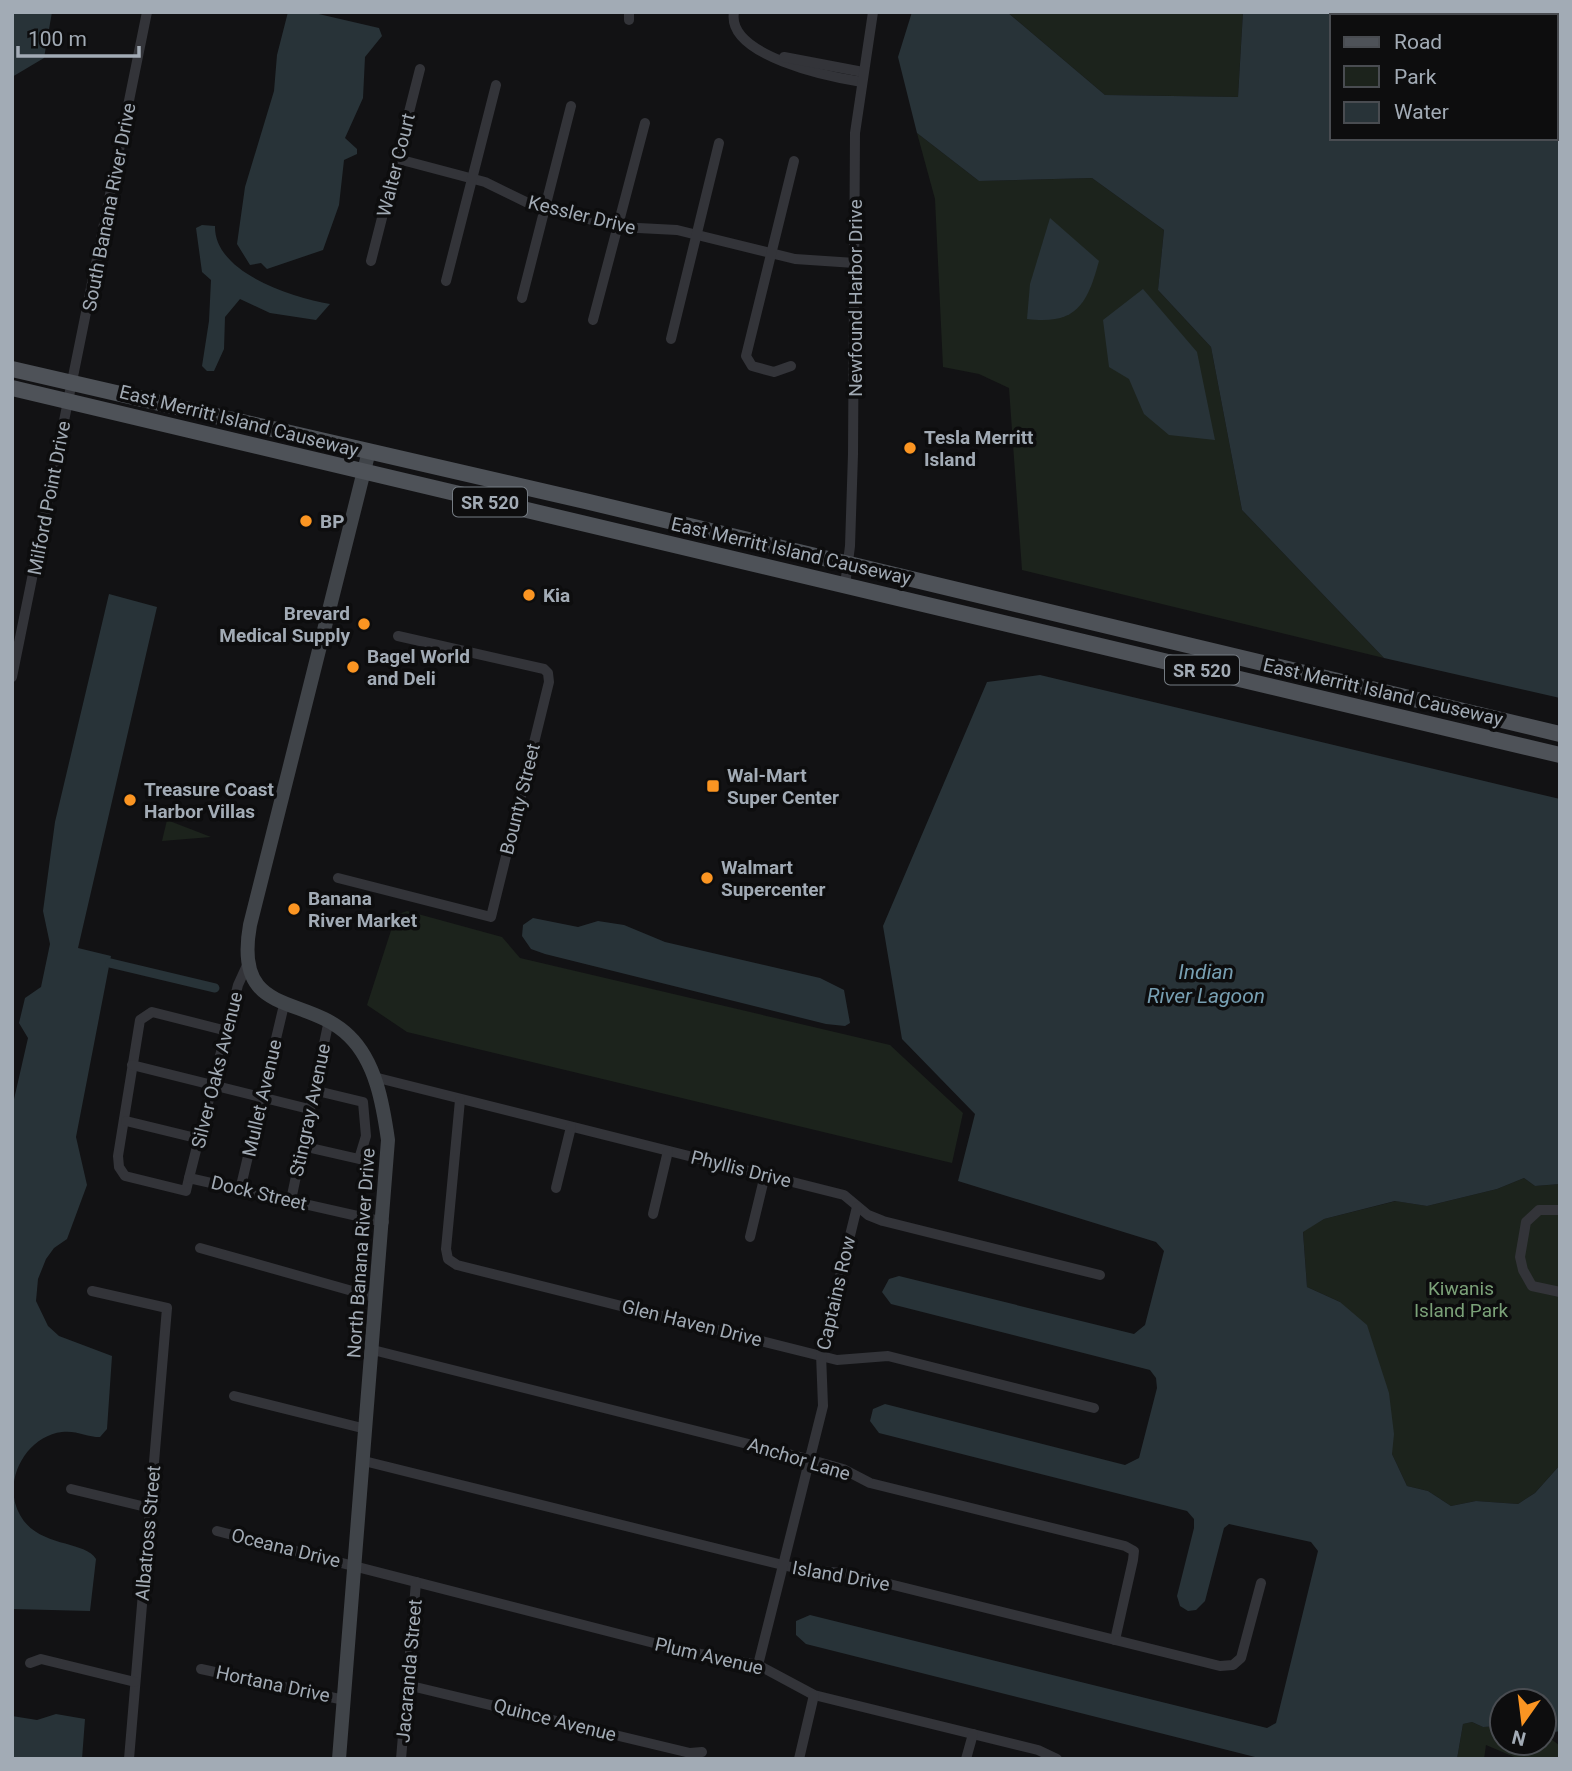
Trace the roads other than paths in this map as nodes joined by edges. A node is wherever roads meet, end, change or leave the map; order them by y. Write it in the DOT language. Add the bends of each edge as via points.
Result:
graph roads {
  1 [pos="147,12"];
  2 [pos="734,12"];
  3 [pos="873,12"];
  4 [pos="420,69"];
  5 [pos="863,77"];
  6 [pos="496,85"];
  7 [pos="571,106"];
  8 [pos="645,123"];
  9 [pos="719,144"];
  10 [pos="398,159"];
  11 [pos="794,162"];
  12 [pos="473,178"];
  13 [pos="544,208"];
  14 [pos="619,227"];
  15 [pos="697,234"];
  16 [pos="772,253"];
  17 [pos="371,261"];
  18 [pos="855,263"];
  19 [pos="446,281"];
  20 [pos="522,298"];
  21 [pos="593,320"];
  22 [pos="671,339"];
  23 [pos="791,366"];
  24 [pos="12,369"];
  25 [pos="72,383"];
  26 [pos="12,388"];
  27 [pos="68,400"];
  28 [pos="369,451"];
  29 [pos="364,472"];
  30 [pos="849,564"];
  31 [pos="845,585"];
  32 [pos="398,636"];
  33 [pos="12,677"];
  34 [pos="1560,734"];
  35 [pos="1560,755"];
  36 [pos="338,878"];
  37 [pos="247,963"];
  38 [pos="284,1005"];
  39 [pos="329,1020"];
  40 [pos="227,1031"];
  41 [pos="132,1065"];
  42 [pos="374,1077"];
  43 [pos="214,1085"];
  44 [pos="313,1090"];
  45 [pos="262,1097"];
  46 [pos="460,1100"];
  47 [pos="309,1109"];
  48 [pos="126,1121"];
  49 [pos="571,1127"];
  50 [pos="200,1139"];
  51 [pos="302,1146"];
  52 [pos="668,1151"];
  53 [pos="765,1175"];
  54 [pos="189,1178"];
  55 [pos="556,1188"];
  56 [pos="240,1190"];
  57 [pos="291,1200"];
  58 [pos="857,1207"];
  59 [pos="1560,1210"];
  60 [pos="653,1214"];
  61 [pos="384,1222"];
  62 [pos="750,1237"];
  63 [pos="200,1248"];
  64 [pos="1100,1276"];
  65 [pos="92,1291"];
  66 [pos="1560,1293"];
  67 [pos="377,1298"];
  68 [pos="373,1350"];
  69 [pos="821,1354"];
  70 [pos="234,1396"];
  71 [pos="1094,1408"];
  72 [pos="366,1429"];
  73 [pos="808,1459"];
  74 [pos="364,1461"];
  75 [pos="71,1489"];
  76 [pos="150,1508"];
  77 [pos="217,1531"];
  78 [pos="355,1565"];
  79 [pos="782,1565"];
  80 [pos="416,1583"];
  81 [pos="1261,1583"];
  82 [pos="1115,1640"];
  83 [pos="30,1662"];
  84 [pos="758,1665"];
  85 [pos="201,1669"];
  86 [pos="135,1682"];
  87 [pos="407,1685"];
  88 [pos="814,1695"];
  89 [pos="344,1699"];
  90 [pos="973,1734"];
  91 [pos="702,1752"];
  92 [pos="129,1759"];
  93 [pos="340,1759"];
  94 [pos="401,1759"];
  95 [pos="799,1759"];
  96 [pos="966,1759"];
  97 [pos="1057,1759"];
  1 -- 25 [label="street, South Banana River Drive"];
  2 -- 5 [label="street" via="737,32 747,45 801,67"];
  3 -- 5 [label="street, Newfound Harbor Drive"];
  4 -- 10 [label="street, Walter Court"];
  5 -- 18 [label="street, Newfound Harbor Drive" via="855,133"];
  6 -- 12 [label="street"];
  7 -- 13 [label="street"];
  8 -- 14 [label="street"];
  9 -- 15 [label="street"];
  10 -- 12 [label="street, Kessler Drive"];
  10 -- 17 [label="street, Walter Court"];
  11 -- 16 [label="street"];
  12 -- 13 [label="street, Kessler Drive"];
  12 -- 19 [label="street"];
  13 -- 14 [label="street, Kessler Drive"];
  13 -- 20 [label="street"];
  14 -- 15 [label="street, Kessler Drive"];
  14 -- 21 [label="street"];
  15 -- 16 [label="street, Kessler Drive"];
  15 -- 22 [label="street"];
  16 -- 18 [label="street, Kessler Drive" via="808,261"];
  16 -- 23 [label="street" via="746,356 752,366 774,372"];
  18 -- 30 [label="street, Newfound Harbor Drive"];
  24 -- 25 [label="main road, East Merritt Island Causeway / SR 520"];
  25 -- 27 [label="street, South Banana River Drive"];
  25 -- 28 [label="main road, East Merritt Island Causeway / SR 520"];
  26 -- 27 [label="main road, East Merritt Island Causeway / SR 520"];
  27 -- 29 [label="main road, East Merritt Island Causeway / SR 520"];
  27 -- 33 [label="street, Milford Point Drive"];
  28 -- 29 [label="street"];
  28 -- 30 [label="main road, East Merritt Island Causeway / SR 520"];
  29 -- 31 [label="main road, East Merritt Island Causeway / SR 520"];
  29 -- 37 [label="street" via="250,925"];
  30 -- 31 [label="street, Newfound Harbor Drive"];
  30 -- 34 [label="main road, East Merritt Island Causeway / SR 520"];
  31 -- 35 [label="main road, East Merritt Island Causeway / SR 520"];
  32 -- 36 [label="street, Bounty Street" via="548,673 491,917"];
  37 -- 38 [label="street, North Banana River Drive" via="264,991"];
  37 -- 40 [label="street, Silver Oaks Avenue"];
  38 -- 39 [label="street, North Banana River Drive"];
  38 -- 45 [label="street, Mullet Avenue"];
  39 -- 42 [label="street, North Banana River Drive" via="355,1044"];
  39 -- 44 [label="street, Stingray Avenue"];
  40 -- 41 [label="street" via="152,1012 140,1020"];
  40 -- 43 [label="street, Silver Oaks Avenue"];
  41 -- 43 [label="street"];
  41 -- 48 [label="street"];
  42 -- 46 [label="street, Phyllis Drive"];
  42 -- 61 [label="street, North Banana River Drive" via="388,1140"];
  43 -- 45 [label="street"];
  43 -- 50 [label="street, Silver Oaks Avenue"];
  44 -- 47 [label="street, Stingray Avenue"];
  44 -- 51 [label="street" via="363,1102 366,1136 359,1159"];
  45 -- 47 [label="street"];
  45 -- 56 [label="street, Mullet Avenue"];
  46 -- 49 [label="street, Phyllis Drive"];
  46 -- 69 [label="street, Glen Haven Drive" via="446,1249 452,1262"];
  47 -- 51 [label="street, Stingray Avenue"];
  48 -- 50 [label="street"];
  48 -- 54 [label="street, Dock Street" via="118,1156 125,1176 186,1191"];
  49 -- 52 [label="street, Phyllis Drive"];
  49 -- 55 [label="street"];
  50 -- 54 [label="street, Silver Oaks Avenue"];
  51 -- 57 [label="street, Stingray Avenue"];
  52 -- 53 [label="street, Phyllis Drive"];
  52 -- 60 [label="street"];
  53 -- 58 [label="street, Phyllis Drive" via="844,1195"];
  53 -- 62 [label="street"];
  54 -- 56 [label="street, Dock Street"];
  56 -- 57 [label="street, Dock Street"];
  57 -- 61 [label="street, Dock Street"];
  58 -- 64 [label="street, Phyllis Drive" via="883,1221"];
  58 -- 69 [label="street, Captains Row"];
  59 -- 66 [label="street" via="1539,1210 1526,1222 1520,1256 1532,1286"];
  61 -- 67 [label="street, North Banana River Drive"];
  63 -- 67 [label="street"];
  65 -- 76 [label="street, Albatross Street" via="167,1308"];
  67 -- 68 [label="street, North Banana River Drive"];
  68 -- 72 [label="street, North Banana River Drive"];
  68 -- 73 [label="street, Anchor Lane"];
  69 -- 71 [label="street, Glen Haven Drive" via="837,1360 888,1356"];
  69 -- 73 [label="street, Captains Row" via="823,1406"];
  70 -- 72 [label="street"];
  72 -- 74 [label="street, North Banana River Drive"];
  73 -- 79 [label="street, Captains Row"];
  73 -- 82 [label="street, Anchor Lane" via="870,1483 1134,1551"];
  74 -- 78 [label="street, North Banana River Drive"];
  74 -- 79 [label="street, Island Drive"];
  75 -- 76 [label="street"];
  76 -- 86 [label="street, Albatross Street"];
  77 -- 78 [label="street, Oceana Drive"];
  78 -- 80 [label="street, Plum Avenue"];
  78 -- 89 [label="street, North Banana River Drive"];
  79 -- 82 [label="street, Island Drive" via="849,1574"];
  79 -- 84 [label="street, Captains Row"];
  80 -- 84 [label="street, Plum Avenue"];
  80 -- 87 [label="street, Jacaranda Street"];
  81 -- 82 [label="street, Island Drive" via="1241,1658 1233,1665 1220,1667"];
  83 -- 86 [label="street" via="41,1659"];
  84 -- 88 [label="street, Plum Avenue"];
  85 -- 89 [label="street, Hortana Drive"];
  86 -- 92 [label="street, Albatross Street"];
  87 -- 91 [label="street, Quince Avenue" via="690,1753"];
  87 -- 94 [label="street, Jacaranda Street"];
  88 -- 90 [label="street, Plum Avenue"];
  88 -- 95 [label="street"];
  89 -- 93 [label="street, North Banana River Drive"];
  90 -- 96 [label="street"];
  90 -- 97 [label="street, Plum Avenue"];
}
